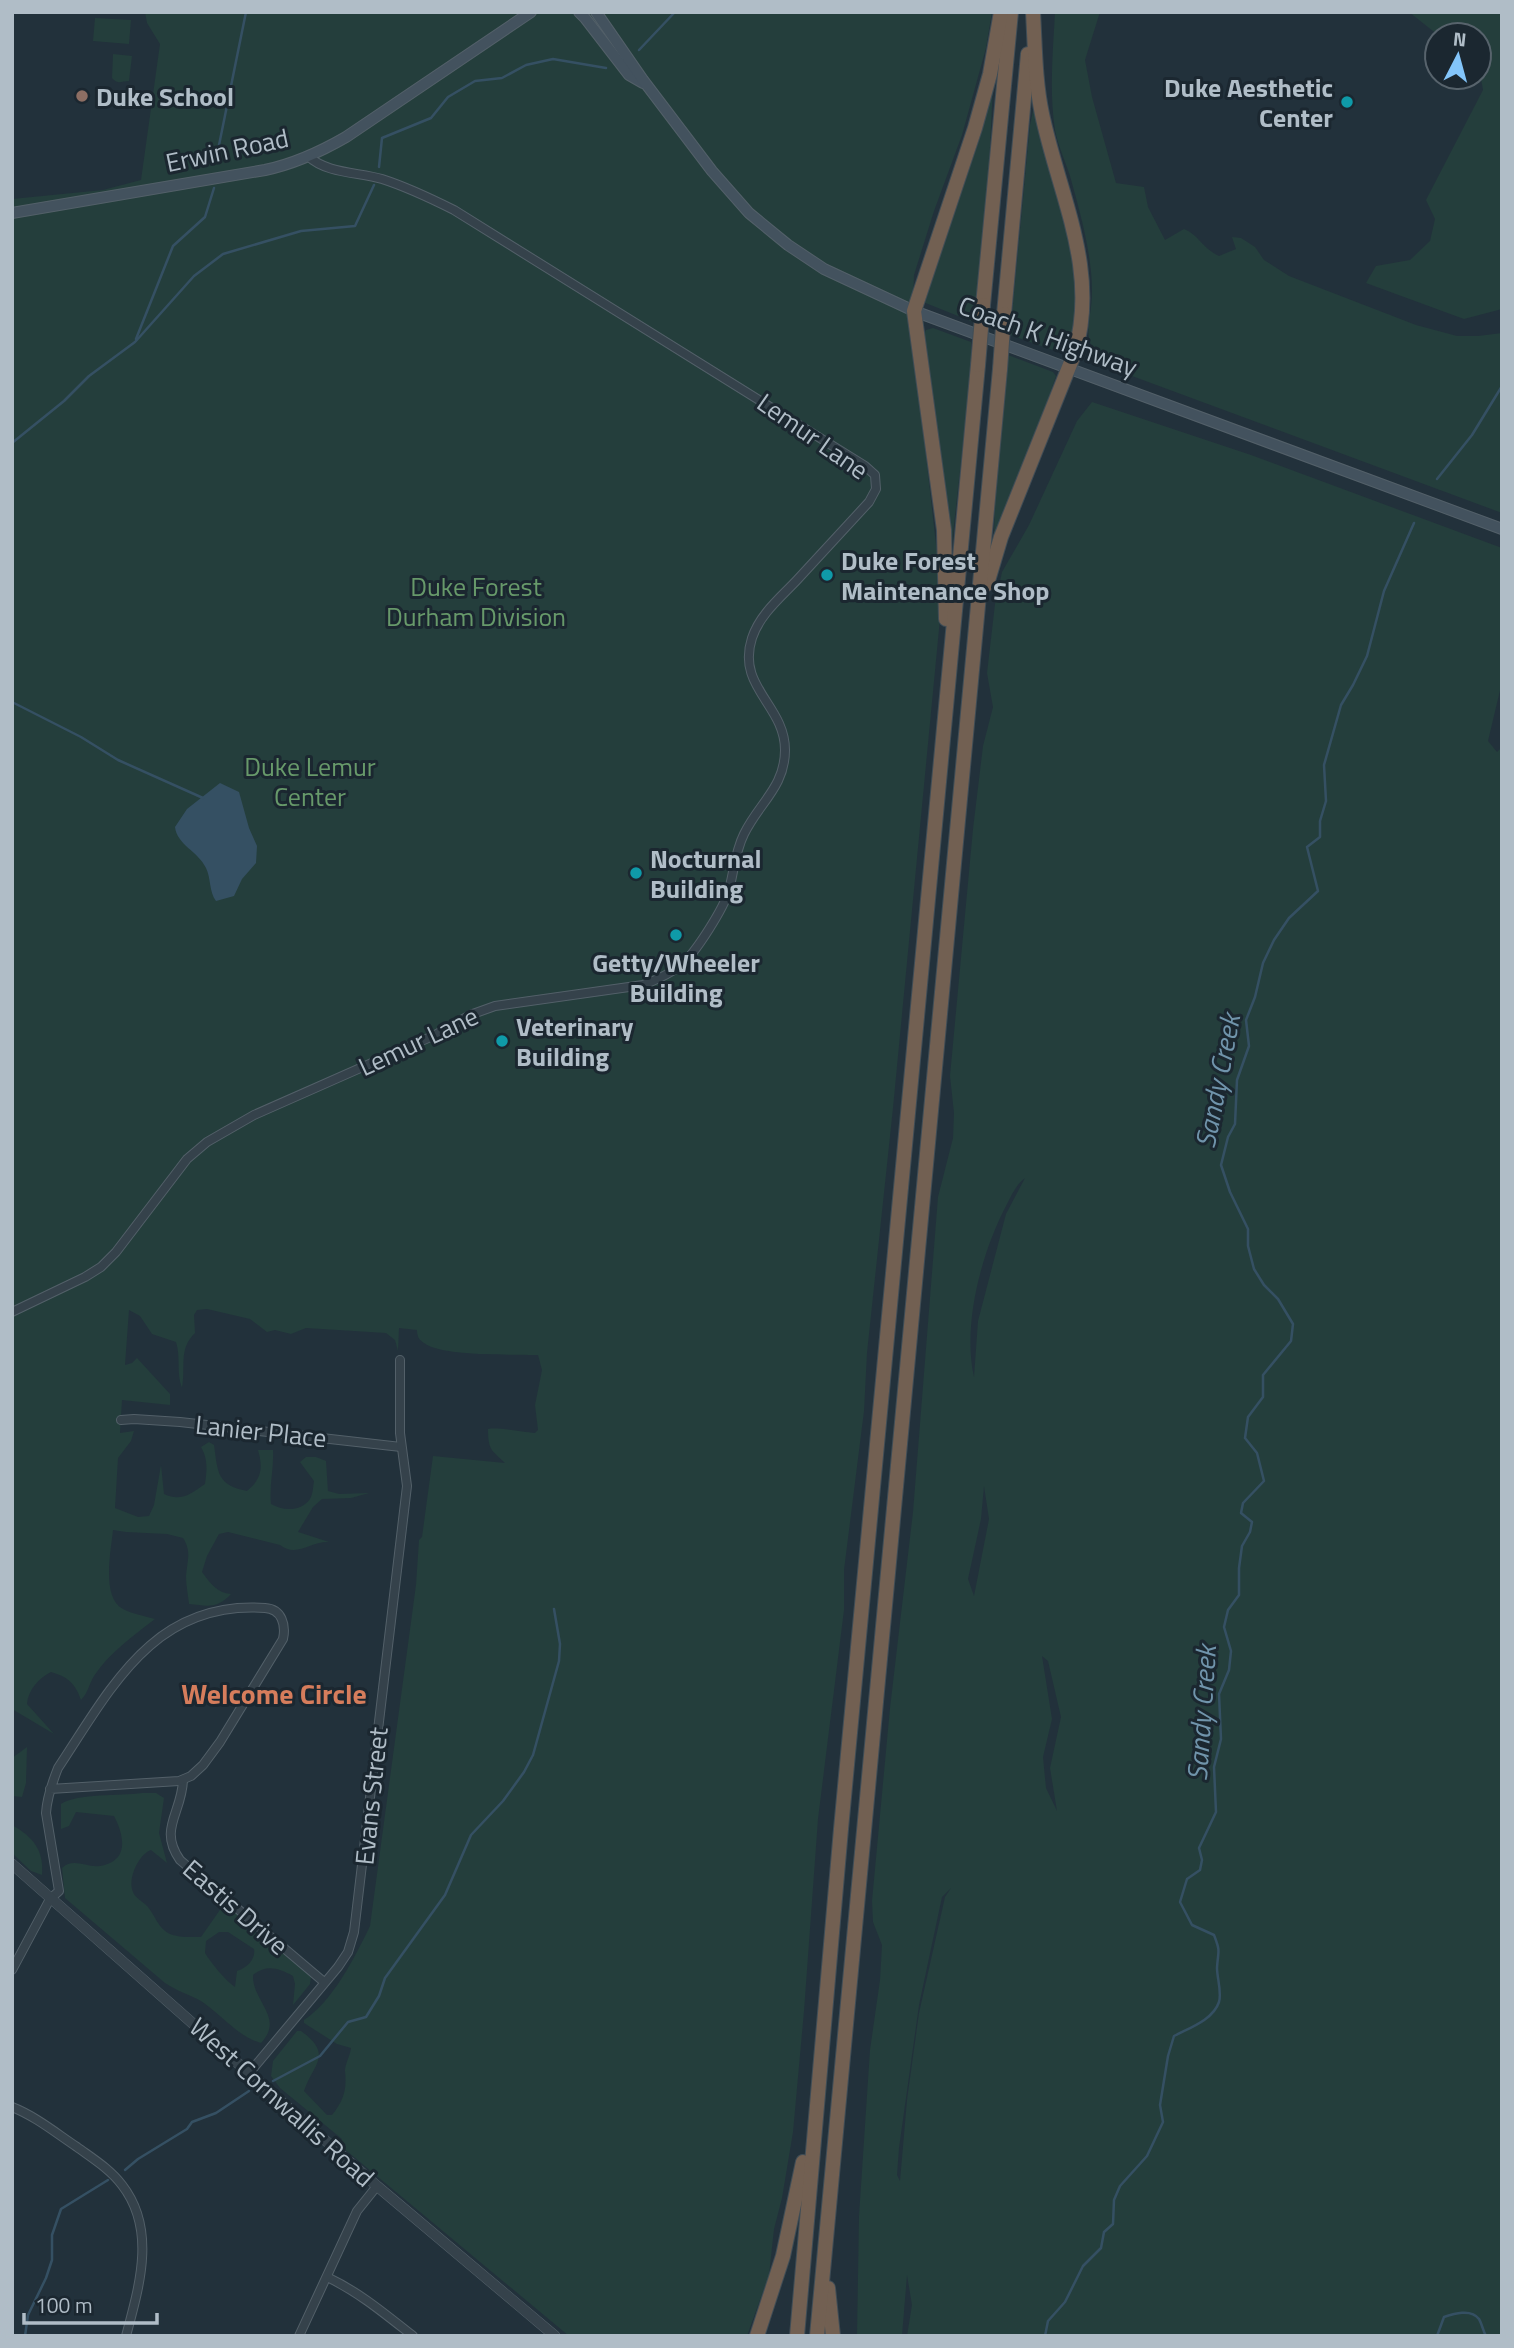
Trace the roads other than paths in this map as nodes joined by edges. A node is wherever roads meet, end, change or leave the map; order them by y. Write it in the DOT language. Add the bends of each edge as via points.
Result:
graph roads {
  1 [pos="538,12"];
  2 [pos="579,12"];
  3 [pos="589,12"];
  4 [pos="596,12"];
  5 [pos="1001,12"];
  6 [pos="1011,12"];
  7 [pos="1033,12"];
  8 [pos="525,14"];
  9 [pos="646,84"];
  10 [pos="308,156"];
  11 [pos="12,213"];
  12 [pos="914,310"];
  13 [pos="1069,368"];
  14 [pos="1502,529"];
  15 [pos="952,645"];
  16 [pos="970,692"];
  17 [pos="12,1312"];
  18 [pos="400,1360"];
  19 [pos="121,1420"];
  20 [pos="401,1447"];
  21 [pos="183,1780"];
  22 [pos="50,1789"];
  23 [pos="12,1864"];
  24 [pos="50,1899"];
  25 [pos="12,1969"];
  26 [pos="324,1982"];
  27 [pos="823,2036"];
  28 [pos="250,2072"];
  29 [pos="12,2107"];
  30 [pos="377,2186"];
  31 [pos="824,2260"];
  32 [pos="327,2277"];
  33 [pos="126,2336"];
  34 [pos="299,2336"];
  35 [pos="413,2336"];
  36 [pos="555,2336"];
  37 [pos="757,2336"];
  38 [pos="797,2336"];
  39 [pos="817,2336"];
  40 [pos="833,2336"];
  1 -- 8 [label="main road, Erwin Road"];
  2 -- 9 [label="main road" via="629,75"];
  3 -- 9 [label="main road, Coach K Highway"];
  4 -- 9 [label="main road, Coach K Highway"];
  5 -- 12 [label="highway" via="975,128"];
  6 -- 15 [label="highway, bridge"];
  7 -- 13 [label="highway" via="1042,114 1082,269 1082,321"];
  7 -- 16 [label="highway, bridge"];
  8 -- 10 [label="main road, Erwin Road" via="368,123"];
  9 -- 12 [label="main road, Coach K Highway" via="725,187 766,228 824,269"];
  10 -- 11 [label="main road, Erwin Road" via="265,170"];
  10 -- 17 [label="street, Lemur Lane" via="327,167 397,184 454,210 865,466 876,475 876,489 768,609 752,636 750,674 782,733 784,765 779,781 745,833 723,904 684,963 643,985 482,1010 254,1115 187,1159 101,1267"];
  12 -- 13 [label="main road, Coach K Highway"];
  12 -- 15 [label="highway" via="944,530 946,618"];
  13 -- 14 [label="main road, Coach K Highway"];
  13 -- 16 [label="highway" via="994,555"];
  15 -- 27 [label="highway"];
  16 -- 31 [label="highway"];
  18 -- 20 [label="street, Evans Street"];
  19 -- 20 [label="street, Lanier Place" via="180,1422"];
  20 -- 26 [label="street, Evans Street" via="407,1486 356,1923 348,1952"];
  21 -- 22 [label="street"];
  21 -- 22 [label="street" via="203,1765 283,1639 284,1622 271,1608 198,1615 150,1644 96,1712 58,1768"];
  21 -- 26 [label="street, Eastis Drive" via="170,1830 175,1853"];
  22 -- 24 [label="street" via="46,1814 59,1891"];
  23 -- 24 [label="street, West Cornwallis Road"];
  24 -- 25 [label="street"];
  24 -- 28 [label="street, West Cornwallis Road"];
  26 -- 28 [label="street, Evans Street"];
  27 -- 37 [label="highway" via="796,2202"];
  27 -- 38 [label="highway"];
  28 -- 30 [label="street, West Cornwallis Road"];
  29 -- 33 [label="street" via="104,2166 129,2195 143,2240 137,2295"];
  30 -- 32 [label="street" via="356,2211"];
  30 -- 36 [label="street, West Cornwallis Road"];
  31 -- 39 [label="highway"];
  31 -- 40 [label="highway"];
  32 -- 34 [label="street"];
  32 -- 35 [label="street" via="369,2301"];
}
